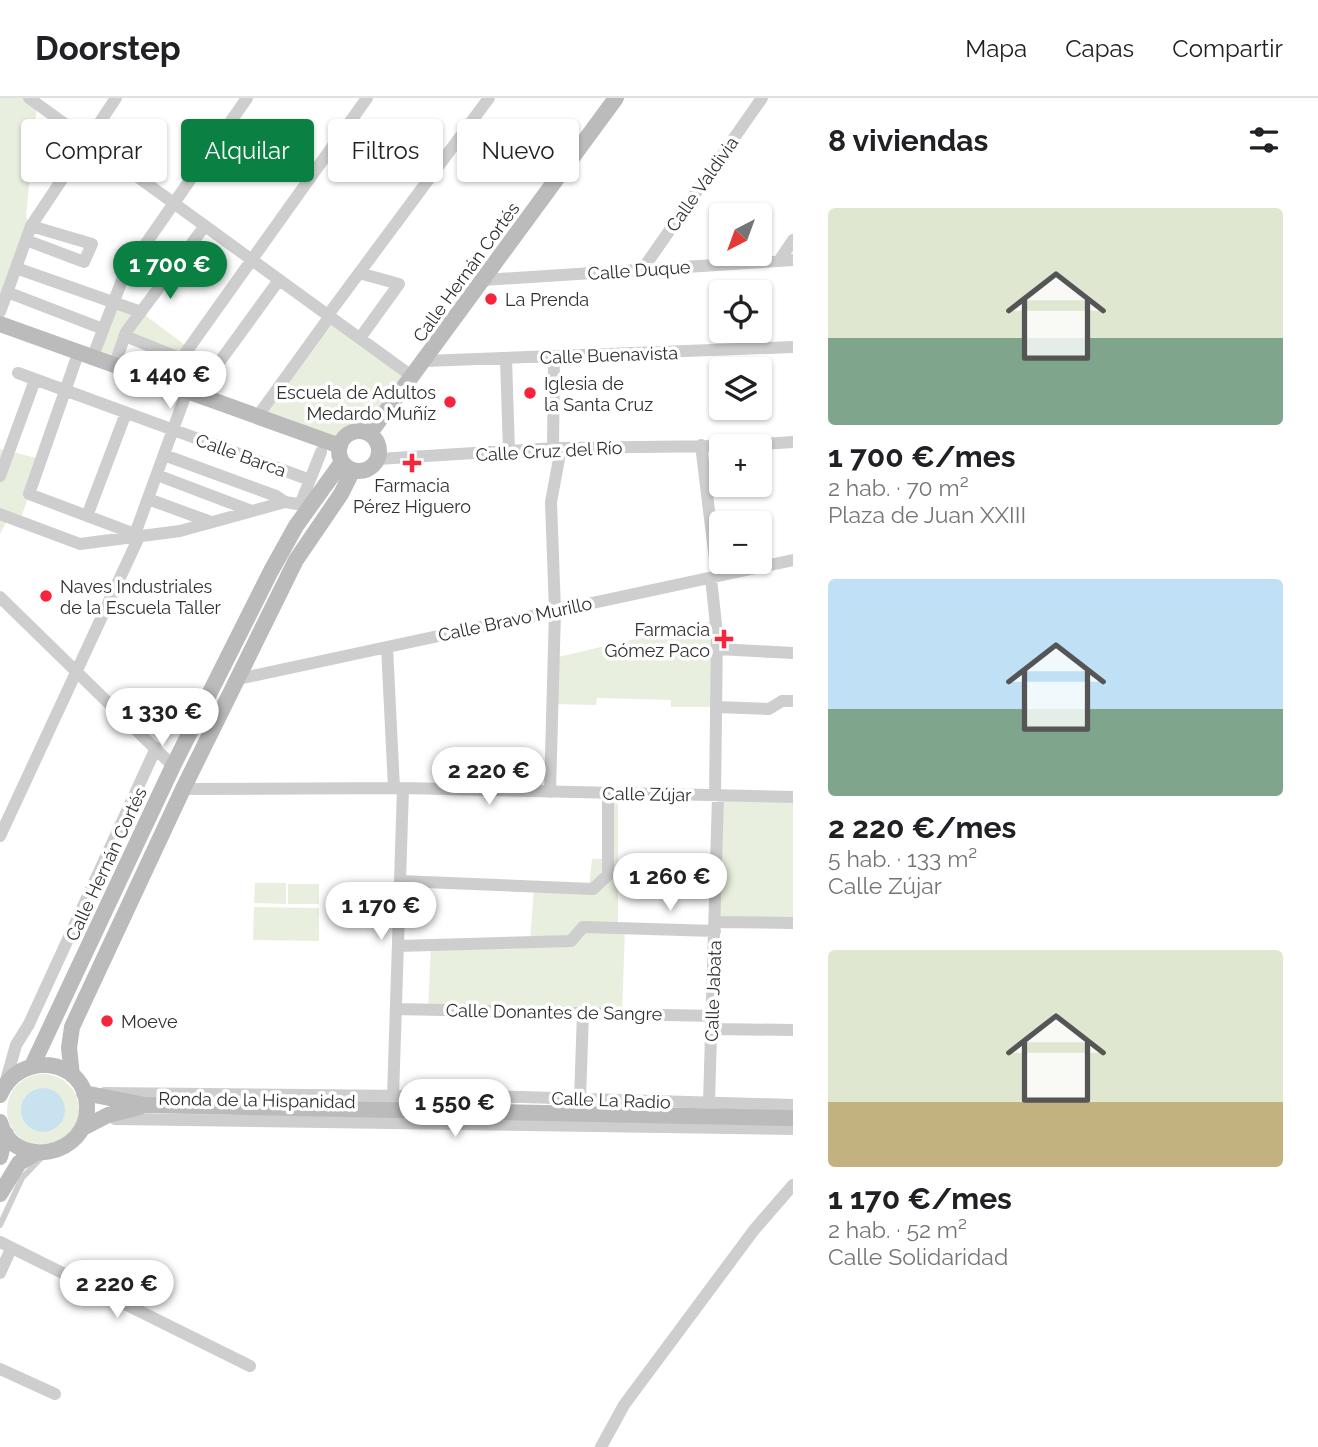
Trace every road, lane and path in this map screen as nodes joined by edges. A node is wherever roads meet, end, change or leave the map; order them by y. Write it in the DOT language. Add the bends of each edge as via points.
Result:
graph roads {
  1 [pos="29,98"];
  2 [pos="116,98"];
  3 [pos="247,98"];
  4 [pos="367,98"];
  5 [pos="489,98"];
  6 [pos="616,98"];
  7 [pos="761,98"];
  8 [pos="58,119"];
  9 [pos="102,119"];
  10 [pos="61,182"];
  11 [pos="142,182"];
  12 [pos="173,205"];
  13 [pos="31,226"];
  14 [pos="204,227"];
  15 [pos="26,240"];
  16 [pos="793,240"];
  17 [pos="252,260"];
  18 [pos="786,261"];
  19 [pos="16,268"];
  20 [pos="642,270"];
  21 [pos="359,273"];
  22 [pos="279,280"];
  23 [pos="484,280"];
  24 [pos="7,292"];
  25 [pos="113,302"];
  26 [pos="0,312"];
  27 [pos="141,312"];
  28 [pos="329,316"];
  29 [pos="0,324"];
  30 [pos="103,329"];
  31 [pos="125,336"];
  32 [pos="360,338"];
  33 [pos="793,347"];
  34 [pos="86,354"];
  35 [pos="183,357"];
  36 [pos="554,357"];
  37 [pos="506,359"];
  38 [pos="425,361"];
  39 [pos="115,365"];
  40 [pos="18,373"];
  41 [pos="413,377"];
  42 [pos="35,380"];
  43 [pos="164,383"];
  44 [pos="65,391"];
  45 [pos="187,391"];
  46 [pos="127,413"];
  47 [pos="257,417"];
  48 [pos="173,430"];
  49 [pos="370,433"];
  50 [pos="306,435"];
  51 [pos="793,442"];
  52 [pos="772,443"];
  53 [pos="701,445"];
  54 [pos="709,445"];
  55 [pos="557,448"];
  56 [pos="509,451"];
  57 [pos="321,452"];
  58 [pos="164,455"];
  59 [pos="378,459"];
  60 [pos="342,463"];
  61 [pos="157,475"];
  62 [pos="0,476"];
  63 [pos="310,480"];
  64 [pos="148,499"];
  65 [pos="285,502"];
  66 [pos="305,506"];
  67 [pos="252,511"];
  68 [pos="0,514"];
  69 [pos="87,516"];
  70 [pos="212,522"];
  71 [pos="137,537"];
  72 [pos="793,560"];
  73 [pos="714,577"];
  74 [pos="0,597"];
  75 [pos="555,611"];
  76 [pos="387,647"];
  77 [pos="717,649"];
  78 [pos="793,653"];
  79 [pos="76,671"];
  80 [pos="238,679"];
  81 [pos="793,701"];
  82 [pos="716,707"];
  83 [pos="156,748"];
  84 [pos="173,766"];
  85 [pos="192,772"];
  86 [pos="207,786"];
  87 [pos="398,788"];
  88 [pos="183,789"];
  89 [pos="550,792"];
  90 [pos="608,793"];
  91 [pos="717,795"];
  92 [pos="793,797"];
  93 [pos="0,836"];
  94 [pos="400,881"];
  95 [pos="793,923"];
  96 [pos="715,926"];
  97 [pos="398,946"];
  98 [pos="396,1009"];
  99 [pos="583,1013"];
  100 [pos="713,1022"];
  101 [pos="793,1030"];
  102 [pos="32,1066"];
  103 [pos="72,1075"];
  104 [pos="2,1089"];
  105 [pos="89,1094"];
  106 [pos="393,1097"];
  107 [pos="580,1099"];
  108 [pos="709,1103"];
  109 [pos="145,1105"];
  110 [pos="793,1105"];
  111 [pos="793,1118"];
  112 [pos="99,1120"];
  113 [pos="3,1128"];
  114 [pos="83,1128"];
  115 [pos="793,1129"];
  116 [pos="42,1153"];
  117 [pos="0,1157"];
  118 [pos="793,1185"];
  119 [pos="0,1194"];
  120 [pos="0,1225"];
  121 [pos="6,1245"];
  122 [pos="0,1273"];
  123 [pos="250,1366"];
  124 [pos="0,1369"];
  125 [pos="55,1394"];
  126 [pos="601,1447"];
  1 -- 8 [label="street"];
  2 -- 9 [label="street"];
  3 -- 12 [label="street"];
  4 -- 17 [label="street"];
  5 -- 21 [label="street"];
  6 -- 23 [label="street, Calle Hernán Cortés"];
  7 -- 20 [label="street, Calle Valdivia"];
  10 -- 13 [label="street"];
  11 -- 12 [label="street"];
  12 -- 14 [label="street"];
  12 -- 25 [label="street" via="124,275"];
  13 -- 15 [label="street"];
  13 -- 15 [label="street" via="92,244 84,262"];
  14 -- 17 [label="street"];
  14 -- 27 [label="street"];
  15 -- 19 [label="street"];
  16 -- 18 [label="street"];
  17 -- 22 [label="street"];
  17 -- 35 [label="street"];
  18 -- 20 [label="street, Calle Duque"];
  19 -- 24 [label="street"];
  19 -- 25 [label="street"];
  20 -- 23 [label="street, Calle Duque"];
  21 -- 28 [label="street"];
  21 -- 32 [label="street" via="399,285"];
  22 -- 28 [label="street"];
  22 -- 35 [label="street" via="210,375"];
  23 -- 38 [label="street, Calle Hernán Cortés"];
  24 -- 26 [label="street"];
  24 -- 30 [label="street"];
  25 -- 27 [label="street"];
  25 -- 30 [label="street"];
  27 -- 31 [label="street"];
  28 -- 32 [label="street"];
  28 -- 47 [label="street"];
  29 -- 34 [label="street"];
  30 -- 34 [label="street"];
  31 -- 35 [label="street"];
  31 -- 39 [label="street"];
  32 -- 41 [label="street"];
  33 -- 36 [label="street, Calle Buenavista"];
  34 -- 39 [label="street"];
  34 -- 44 [label="street"];
  35 -- 43 [label="street"];
  36 -- 37 [label="street, Calle Buenavista"];
  36 -- 55 [label="street"];
  37 -- 38 [label="street, Calle Buenavista"];
  37 -- 56 [label="street"];
  38 -- 41 [label="street, Calle Hernán Cortés"];
  39 -- 43 [label="street"];
  40 -- 42 [label="street, Calle Barca"];
  41 -- 49 [label="street, Calle Hernán Cortés"];
  42 -- 44 [label="street, Calle Barca"];
  42 -- 62 [label="street"];
  43 -- 45 [label="street"];
  44 -- 46 [label="street, Calle Barca"];
  44 -- 69 [label="street" via="29,494"];
  45 -- 47 [label="street"];
  45 -- 48 [label="street, Calle Barca"];
  46 -- 48 [label="street, Calle Barca"];
  46 -- 69 [label="street"];
  47 -- 50 [label="street"];
  48 -- 58 [label="street, Calle Barca"];
  48 -- 63 [label="street, Calle Barca"];
  49 -- 59 [label="street" via="378,443"];
  49 -- 60 [label="street" via="350,432"];
  50 -- 57 [label="street"];
  50 -- 60 [label="street"];
  51 -- 52 [label="street"];
  53 -- 54 [label="street, Calle Cruz del Río"];
  53 -- 55 [label="street, Calle Cruz del Río"];
  53 -- 73 [label="street, Calle Jabata"];
  55 -- 56 [label="street, Calle Cruz del Río"];
  55 -- 75 [label="street" via="551,502"];
  56 -- 59 [label="street, Calle Cruz del Río"];
  57 -- 60 [label="street"];
  57 -- 63 [label="street"];
  58 -- 61 [label="street, Calle Barca"];
  58 -- 65 [label="street, Calle Barca"];
  59 -- 60 [label="street" via="366,470"];
  60 -- 66 [label="street, Calle Hernán Cortés"];
  60 -- 80 [label="street" via="341,494 303,547"];
  61 -- 64 [label="street, Calle Barca"];
  61 -- 67 [label="street"];
  63 -- 66 [label="street"];
  64 -- 70 [label="street"];
  64 -- 71 [label="street, Calle Barca"];
  65 -- 66 [label="street, Calle Barca"];
  65 -- 67 [label="street, Calle Barca"];
  66 -- 84 [label="street, Calle Hernán Cortés"];
  67 -- 70 [label="street, Calle Barca"];
  68 -- 71 [label="street" via="80,544"];
  69 -- 71 [label="street"];
  70 -- 71 [label="street, Calle Barca"];
  71 -- 79 [label="street"];
  72 -- 73 [label="street, Calle Bravo Murillo"];
  73 -- 75 [label="street, Calle Bravo Murillo"];
  73 -- 77 [label="street, Calle Jabata"];
  74 -- 79 [label="street"];
  75 -- 76 [label="street, Calle Bravo Murillo"];
  75 -- 89 [label="street"];
  76 -- 80 [label="street, Calle Bravo Murillo"];
  76 -- 87 [label="street"];
  77 -- 78 [label="street"];
  77 -- 82 [label="street, Calle Jabata"];
  79 -- 83 [label="street"];
  79 -- 93 [label="street"];
  80 -- 85 [label="street"];
  81 -- 82 [label="street" via="769,709"];
  82 -- 91 [label="street, Calle Jabata"];
  83 -- 84 [label="street"];
  83 -- 104 [label="street, Calle Hernán Cortés" via="16,1045"];
  84 -- 102 [label="street, Calle Hernán Cortés"];
  85 -- 86 [label="street"];
  85 -- 88 [label="street"];
  86 -- 87 [label="street, Calle Zújar"];
  86 -- 88 [label="street, Calle Zújar"];
  87 -- 89 [label="street, Calle Zújar"];
  87 -- 94 [label="street"];
  88 -- 103 [label="street" via="72,1027"];
  89 -- 90 [label="street, Calle Zújar"];
  90 -- 91 [label="street, Calle Zújar"];
  90 -- 94 [label="street" via="608,875 593,889"];
  91 -- 92 [label="street, Calle Zújar"];
  91 -- 96 [label="street, Calle Jabata"];
  94 -- 97 [label="street"];
  95 -- 96 [label="street"];
  96 -- 97 [label="street" via="583,927 571,941"];
  96 -- 100 [label="street, Calle Jabata"];
  97 -- 98 [label="street"];
  98 -- 99 [label="street, Calle Donantes de Sangre"];
  98 -- 106 [label="street"];
  99 -- 100 [label="street, Calle Donantes de Sangre"];
  99 -- 107 [label="street"];
  100 -- 101 [label="street, Calle Donantes de Sangre"];
  100 -- 108 [label="street, Calle Jabata"];
  102 -- 103 [label="street" via="59,1067"];
  102 -- 104 [label="street" via="13,1074"];
  103 -- 105 [label="street"];
  105 -- 106 [label="street, Calle La Radio"];
  105 -- 109 [label="street, Ronda de la Hispanidad"];
  105 -- 114 [label="street"];
  106 -- 107 [label="street, Calle La Radio"];
  107 -- 108 [label="street, Calle La Radio"];
  108 -- 110 [label="street, Calle La Radio"];
  109 -- 111 [label="street, Ronda de la Hispanidad"];
  109 -- 112 [label="street, Ronda de la Hispanidad"];
  112 -- 114 [label="street, Ronda de la Hispanidad"];
  112 -- 115 [label="street, Ronda de la Hispanidad" via="146,1117"];
  113 -- 116 [label="street" via="22,1149"];
  113 -- 117 [label="street"];
  114 -- 116 [label="street, Ronda de la Hispanidad" via="64,1148"];
  116 -- 119 [label="street, Ronda de la Hispanidad" via="19,1163"];
  116 -- 120 [label="lane" via="22,1178"];
  118 -- 126 [label="street" via="754,1230 624,1405"];
  121 -- 122 [label="street"];
  121 -- 123 [label="street"];
  124 -- 125 [label="street"];
}
